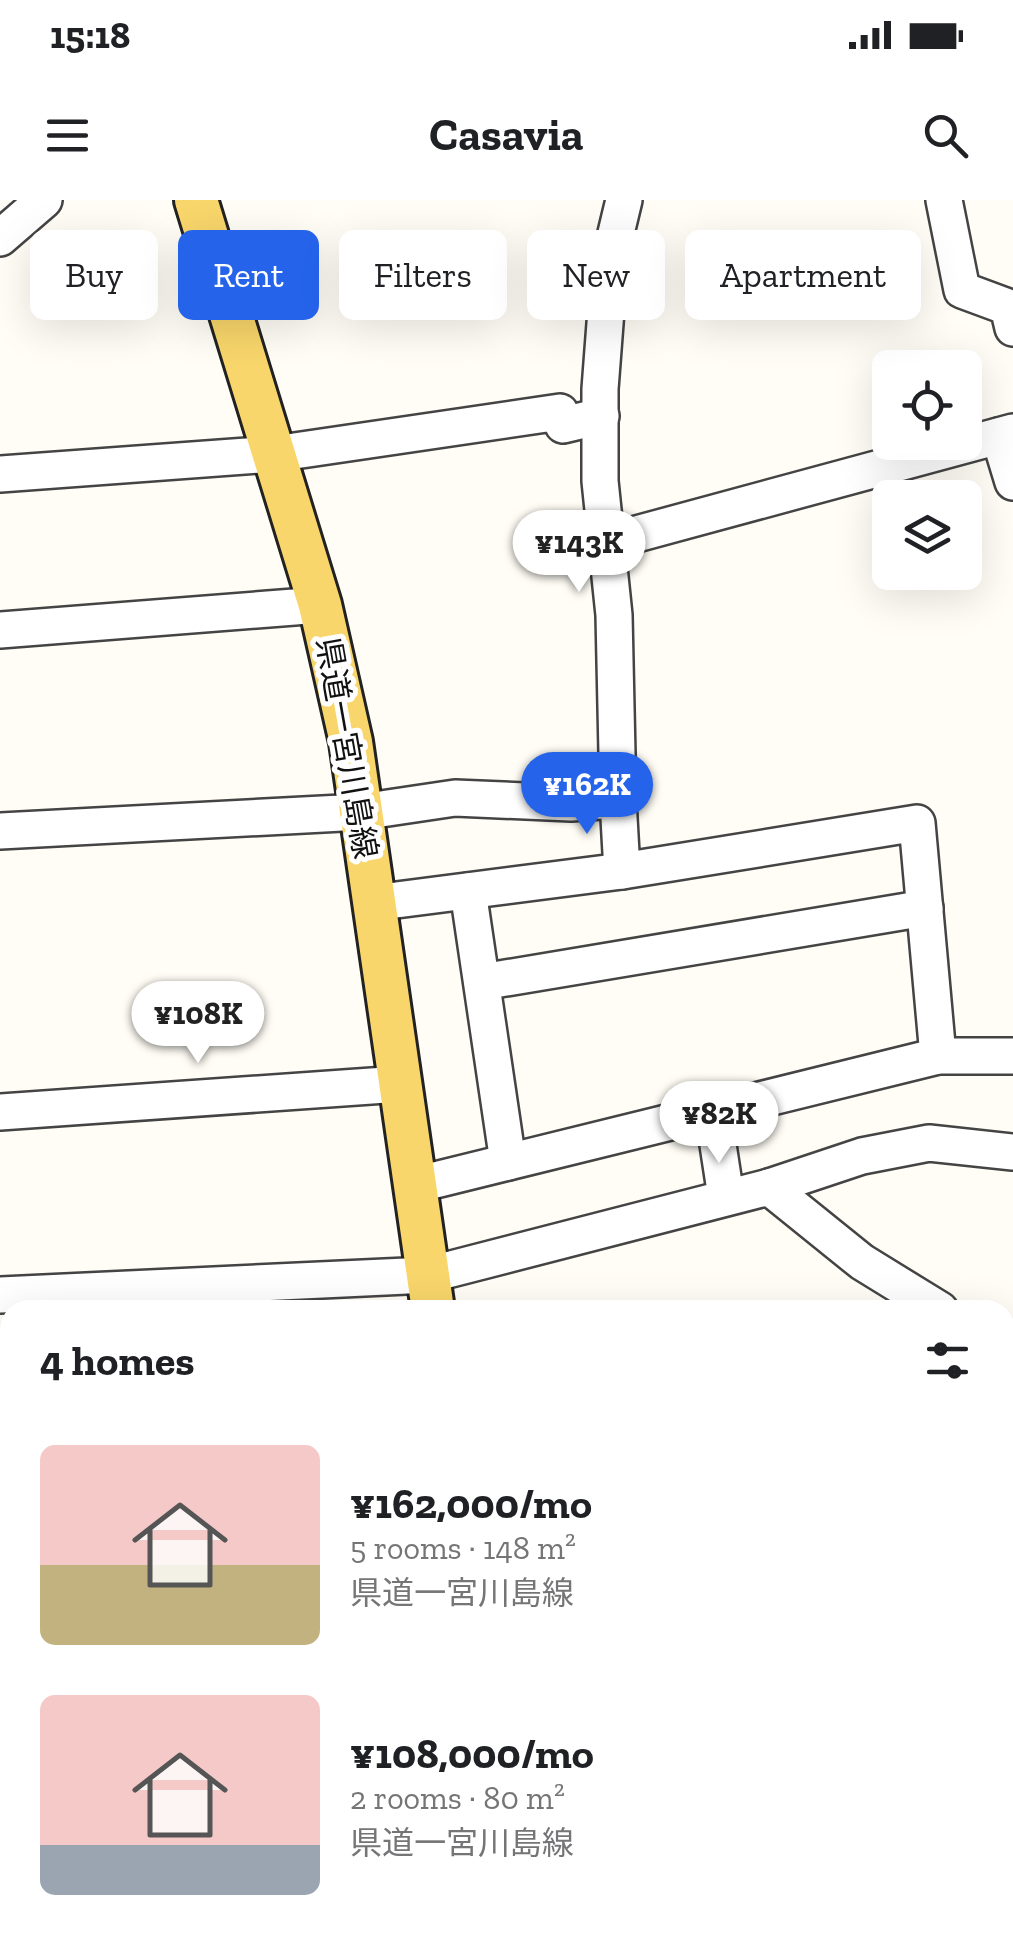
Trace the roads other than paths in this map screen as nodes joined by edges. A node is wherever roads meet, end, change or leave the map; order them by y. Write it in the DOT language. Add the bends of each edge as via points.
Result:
graph roads {
  1 [pos="44,200"];
  2 [pos="196,200"];
  3 [pos="624,200"];
  4 [pos="944,200"];
  5 [pos="0,238"];
  6 [pos="1013,328"];
  7 [pos="600,416"];
  8 [pos="1006,434"];
  9 [pos="274,454"];
  10 [pos="0,474"];
  11 [pos="1013,482"];
  12 [pos="607,542"];
  13 [pos="320,605"];
  14 [pos="0,630"];
  15 [pos="618,800"];
  16 [pos="360,812"];
  17 [pos="0,831"];
  18 [pos="622,871"];
  19 [pos="468,891"];
  20 [pos="374,903"];
  21 [pos="925,908"];
  22 [pos="482,982"];
  23 [pos="938,1056"];
  24 [pos="1013,1056"];
  25 [pos="400,1084"];
  26 [pos="0,1112"];
  27 [pos="713,1112"];
  28 [pos="1013,1152"];
  29 [pos="508,1162"];
  30 [pos="415,1185"];
  31 [pos="769,1187"];
  32 [pos="726,1198"];
  33 [pos="430,1293"];
  34 [pos="0,1296"];
  35 [pos="924,1300"];
  1 -- 5 [label="street"];
  2 -- 9 [label="main road, 県道一宮川島線"];
  3 -- 7 [label="street" via="610,258"];
  4 -- 6 [label="street" via="962,290 1008,307"];
  7 -- 9 [label="street" via="564,425 560,412"];
  7 -- 12 [label="street"];
  8 -- 11 [label="street"];
  8 -- 12 [label="street"];
  9 -- 10 [label="street"];
  9 -- 13 [label="main road, 県道一宮川島線"];
  12 -- 15 [label="street"];
  13 -- 14 [label="street"];
  13 -- 16 [label="main road, 県道一宮川島線"];
  15 -- 16 [label="street" via="455,798"];
  15 -- 18 [label="street"];
  16 -- 17 [label="street"];
  16 -- 20 [label="main road, 県道一宮川島線"];
  18 -- 19 [label="street"];
  18 -- 21 [label="street" via="917,823"];
  19 -- 20 [label="street"];
  19 -- 22 [label="street"];
  20 -- 25 [label="main road, 県道一宮川島線"];
  21 -- 22 [label="street"];
  21 -- 23 [label="street"];
  22 -- 29 [label="street"];
  23 -- 24 [label="street"];
  23 -- 27 [label="street"];
  25 -- 26 [label="street"];
  25 -- 30 [label="main road, 県道一宮川島線"];
  27 -- 29 [label="street"];
  27 -- 32 [label="street"];
  28 -- 31 [label="street" via="929,1143 862,1156"];
  29 -- 30 [label="street"];
  30 -- 33 [label="main road, 県道一宮川島線"];
  31 -- 32 [label="street"];
  31 -- 35 [label="street" via="862,1262"];
  32 -- 33 [label="street"];
  33 -- 34 [label="street"];
}
